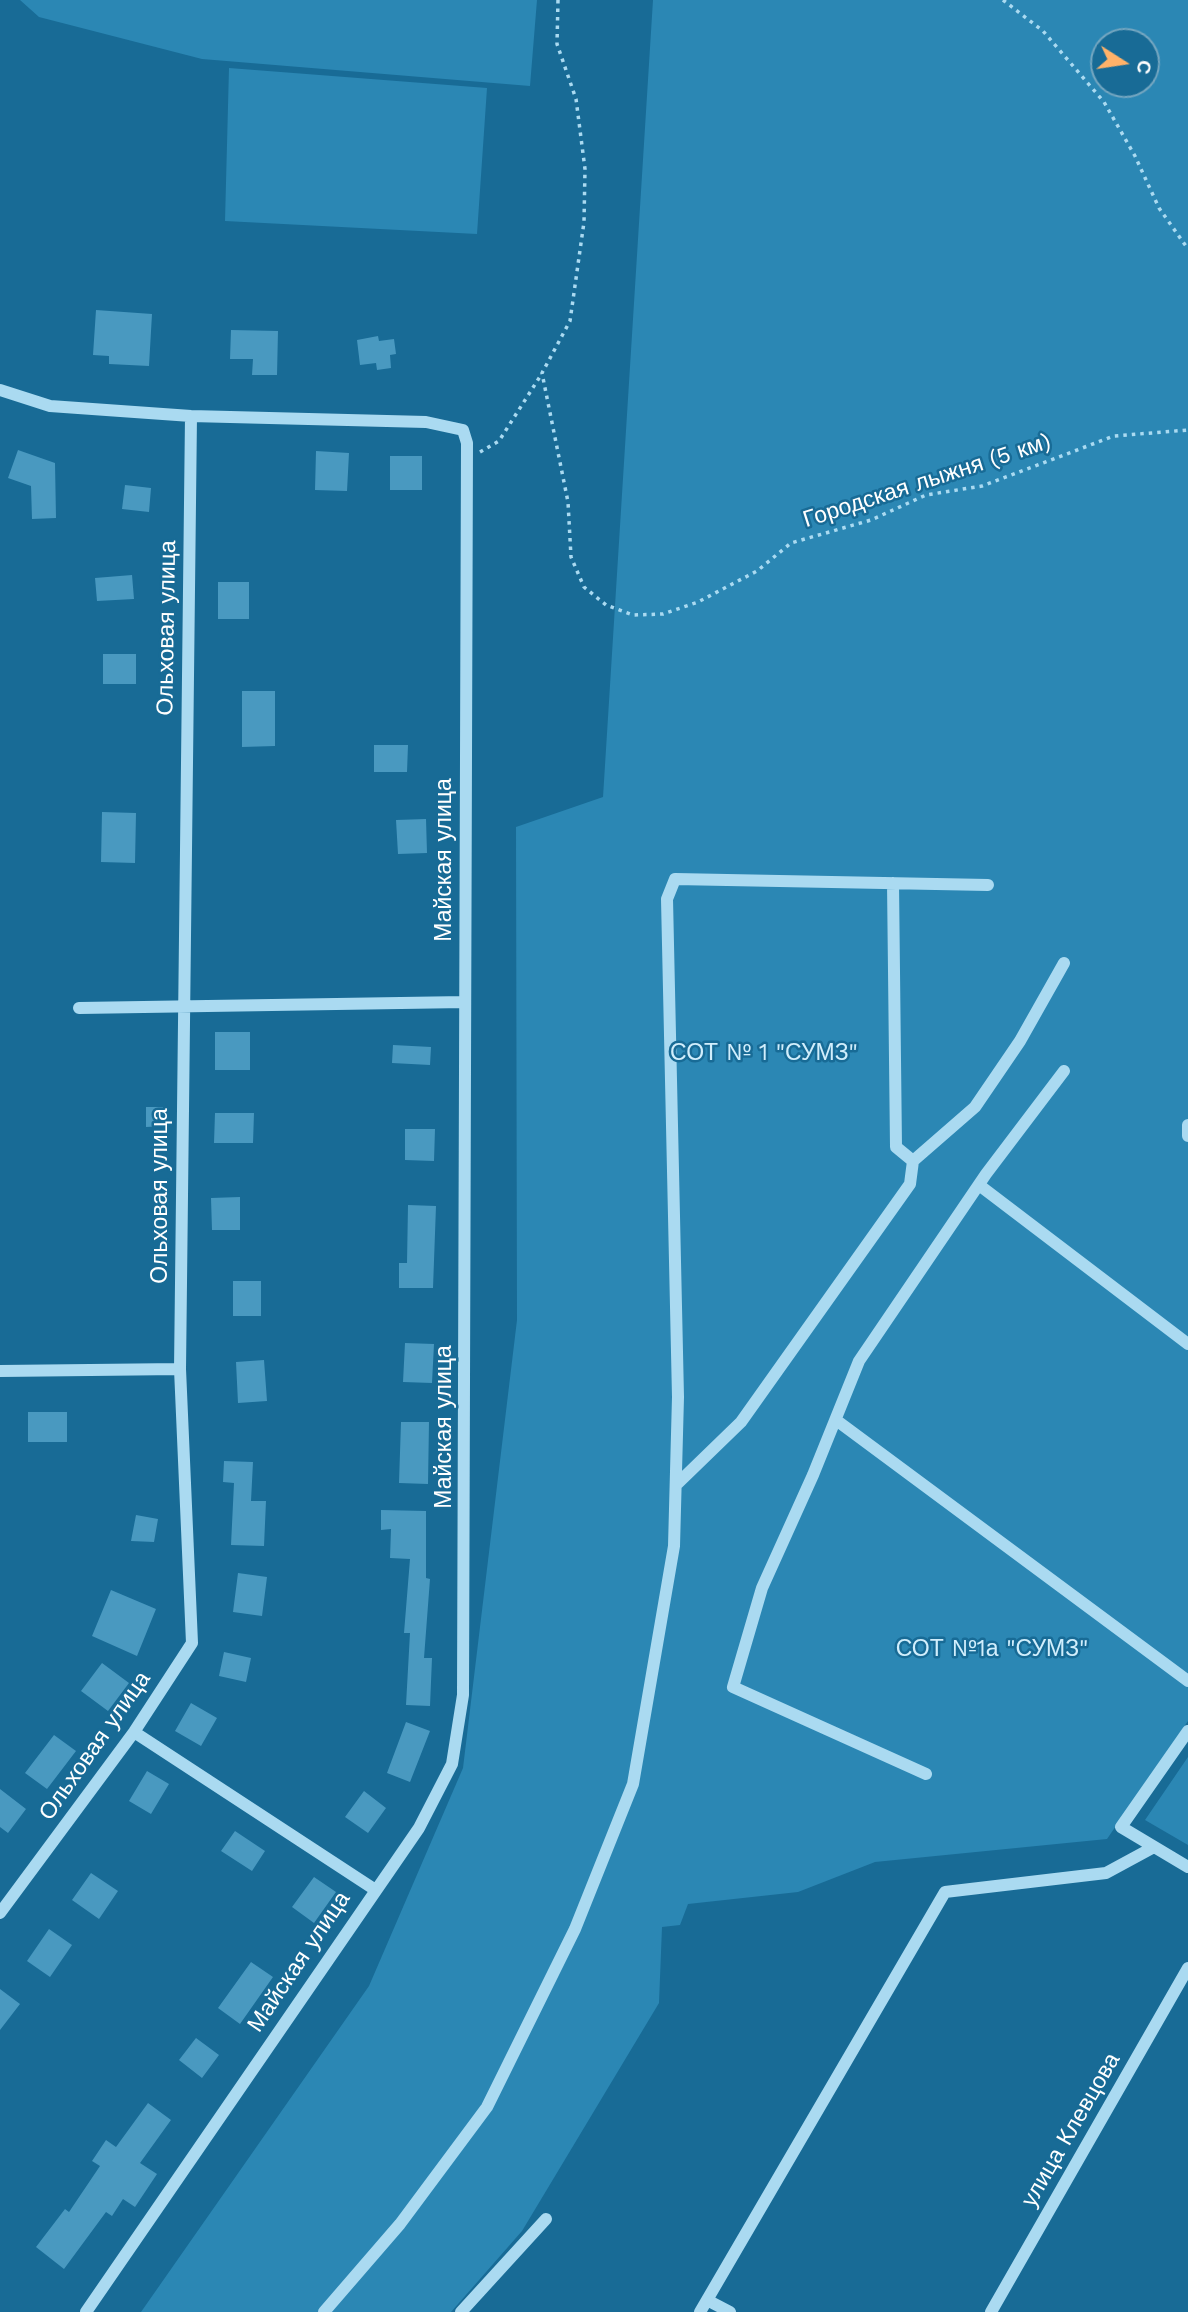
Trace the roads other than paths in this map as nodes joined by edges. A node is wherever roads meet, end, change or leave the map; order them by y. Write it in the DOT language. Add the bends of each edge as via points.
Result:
graph roads {
  1 [pos="0,390"];
  2 [pos="191,416"];
  3 [pos="893,883"];
  4 [pos="988,885"];
  5 [pos="1064,963"];
  6 [pos="465,1002"];
  7 [pos="183,1006"];
  8 [pos="79,1008"];
  9 [pos="1064,1071"];
  10 [pos="1188,1125"];
  11 [pos="1188,1136"];
  12 [pos="912,1161"];
  13 [pos="979,1185"];
  14 [pos="1188,1344"];
  15 [pos="180,1369"];
  16 [pos="0,1371"];
  17 [pos="836,1420"];
  18 [pos="676,1485"];
  19 [pos="1188,1681"];
  20 [pos="1188,1731"];
  21 [pos="134,1732"];
  22 [pos="926,1774"];
  23 [pos="1154,1847"];
  24 [pos="1188,1867"];
  25 [pos="374,1889"];
  26 [pos="0,1913"];
  27 [pos="1188,1968"];
  28 [pos="546,2219"];
  29 [pos="707,2300"];
  30 [pos="86,2312"];
  31 [pos="324,2312"];
  32 [pos="461,2312"];
  33 [pos="700,2312"];
  34 [pos="730,2312"];
  35 [pos="991,2312"];
  1 -- 2 [label="street" via="50,407"];
  2 -- 6 [label="street, Майская улица" via="426,422 463,430 467,460"];
  2 -- 7 [label="street, Ольховая улица"];
  3 -- 4 [label="street"];
  3 -- 12 [label="street" via="896,1147"];
  3 -- 18 [label="street" via="675,879 667,899"];
  5 -- 12 [label="street" via="1020,1041 975,1107"];
  6 -- 7 [label="street"];
  6 -- 25 [label="street, Майская улица" via="463,1695 452,1764 419,1828"];
  7 -- 8 [label="street"];
  7 -- 15 [label="street, Ольховая улица"];
  9 -- 13 [label="street"];
  10 -- 11 [label="street"];
  12 -- 18 [label="street" via="910,1184 741,1422"];
  13 -- 14 [label="street"];
  13 -- 17 [label="street" via="859,1361"];
  15 -- 16 [label="street"];
  15 -- 21 [label="street, Ольховая улица" via="192,1643"];
  17 -- 19 [label="street"];
  17 -- 22 [label="street" via="762,1588 733,1687"];
  18 -- 31 [label="street" via="674,1546 633,1784 575,1929 487,2107 400,2224"];
  20 -- 23 [label="street" via="1121,1827"];
  21 -- 25 [label="street"];
  21 -- 26 [label="street, Ольховая улица"];
  23 -- 24 [label="street"];
  23 -- 29 [label="street" via="1106,1873 945,1892"];
  25 -- 30 [label="street, Майская улица"];
  27 -- 35 [label="street, улица Клевцова"];
  28 -- 32 [label="street"];
  29 -- 33 [label="street"];
  29 -- 34 [label="street"];
}
